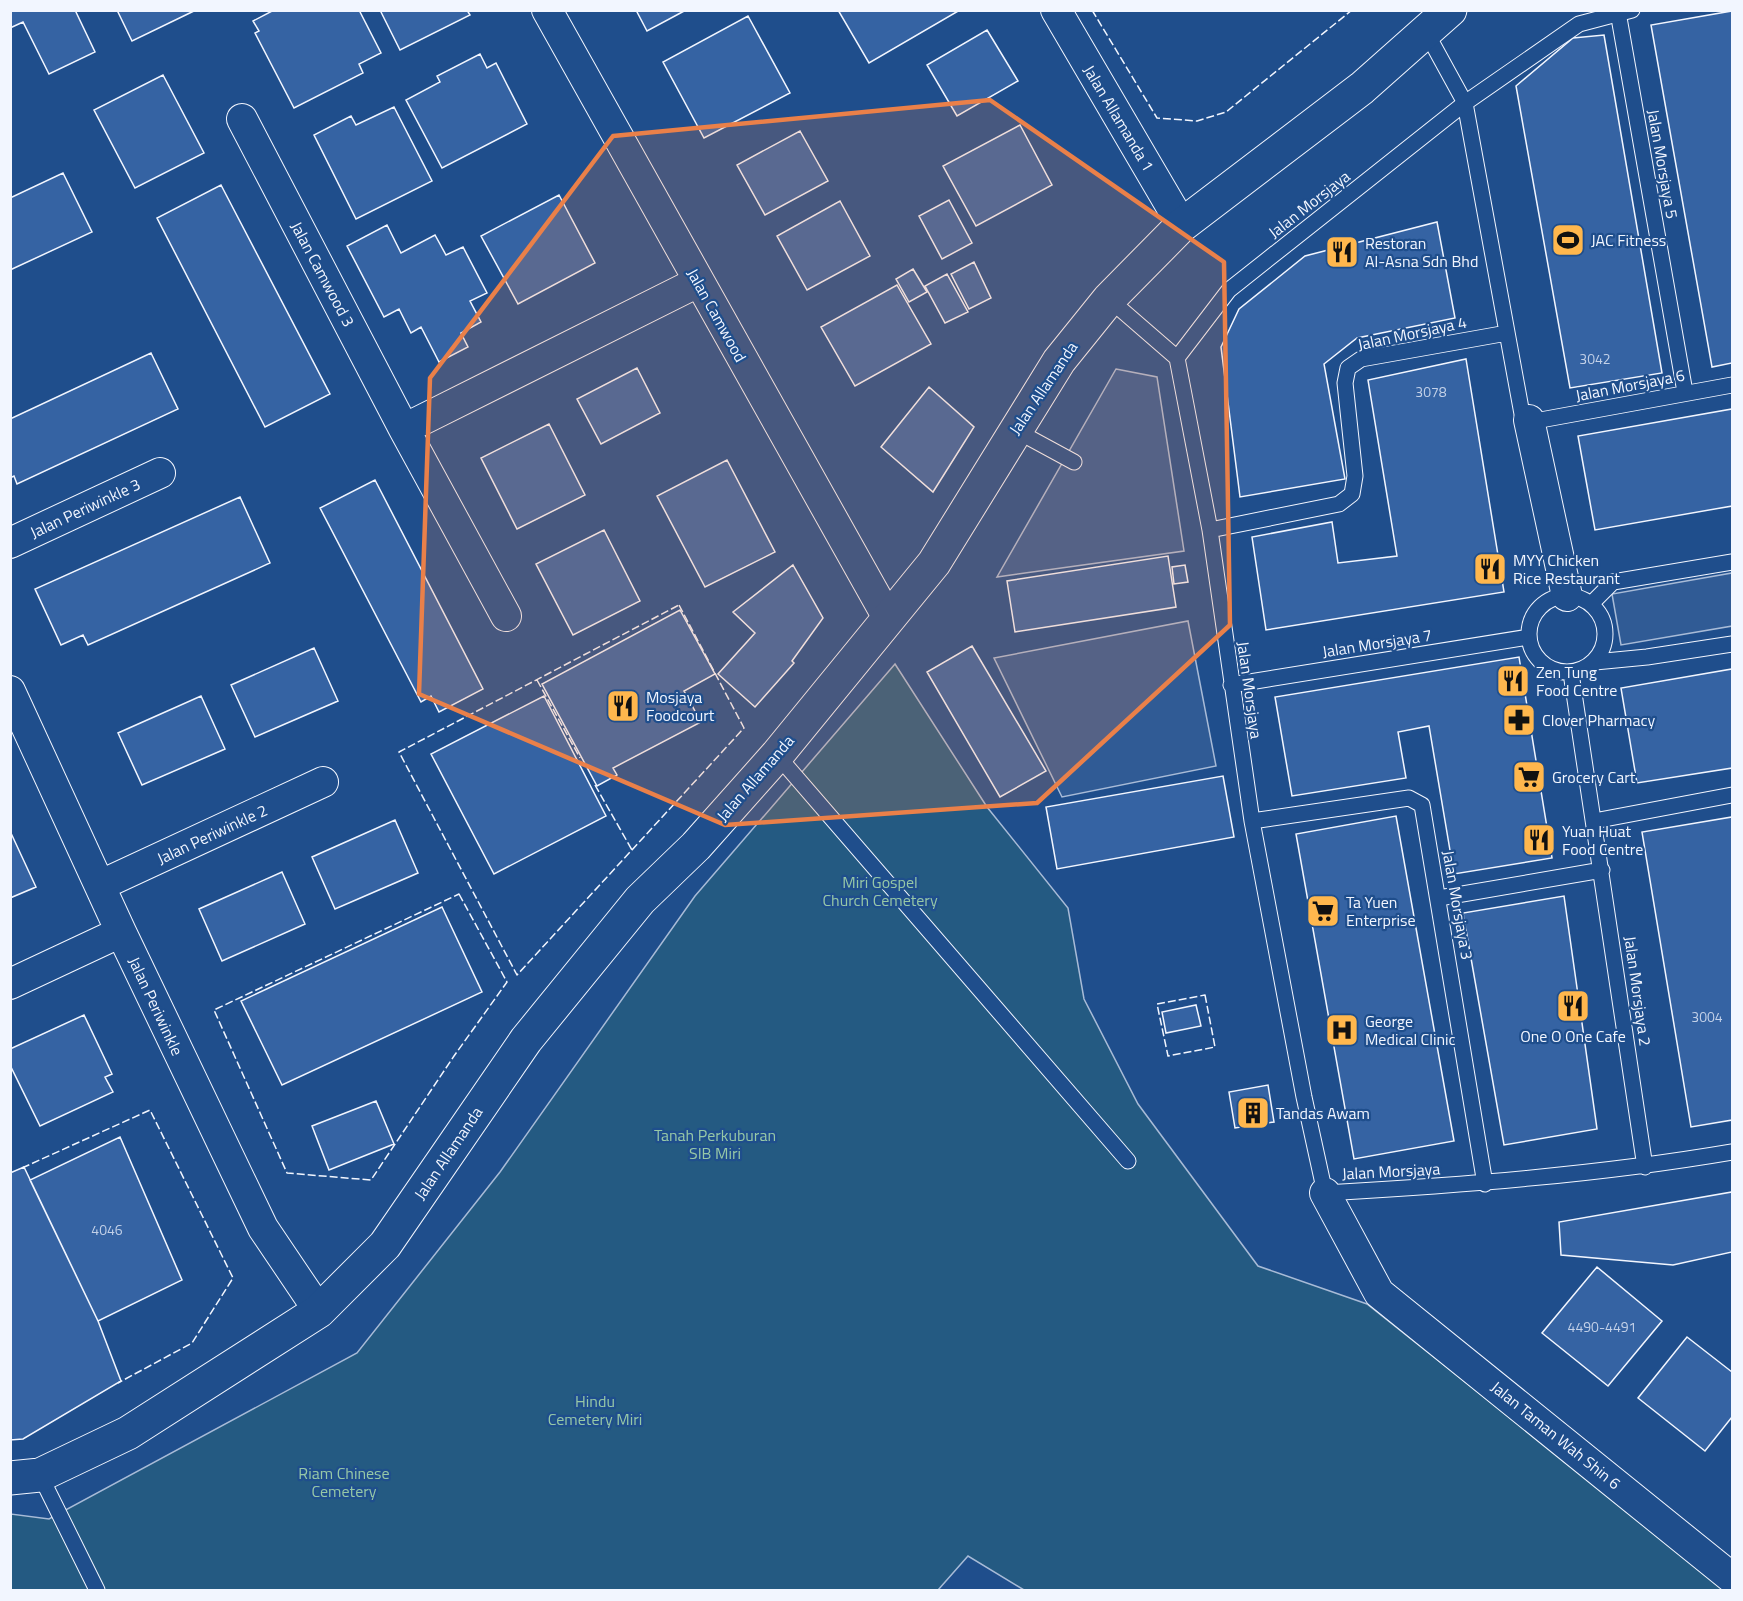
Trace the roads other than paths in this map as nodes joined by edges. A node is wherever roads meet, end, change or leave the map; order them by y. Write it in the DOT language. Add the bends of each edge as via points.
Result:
graph roads {
  1 [pos="547,10"];
  2 [pos="1056,10"];
  3 [pos="1450,10"];
  4 [pos="1625,11"];
  5 [pos="1425,30"];
  6 [pos="1466,103"];
  7 [pos="242,119"];
  8 [pos="1182,225"];
  9 [pos="698,282"];
  10 [pos="1109,299"];
  11 [pos="1507,333"];
  12 [pos="1178,358"];
  13 [pos="1732,385"];
  14 [pos="1685,392"];
  15 [pos="1532,420"];
  16 [pos="404,429"];
  17 [pos="1015,430"];
  18 [pos="1074,462"];
  19 [pos="160,473"];
  20 [pos="1210,530"];
  21 [pos="10,543"];
  22 [pos="1732,562"];
  23 [pos="1579,600"];
  24 [pos="506,616"];
  25 [pos="888,618"];
  26 [pos="1529,637"];
  27 [pos="1732,644"];
  28 [pos="1595,662"];
  29 [pos="1571,673"];
  30 [pos="1231,685"];
  31 [pos="10,691"];
  32 [pos="777,755"];
  33 [pos="323,782"];
  34 [pos="1732,795"];
  35 [pos="1252,821"];
  36 [pos="1594,821"];
  37 [pos="1602,870"];
  38 [pos="101,885"];
  39 [pos="1439,898"];
  40 [pos="122,932"];
  41 [pos="10,984"];
  42 [pos="1732,1152"];
  43 [pos="1128,1161"];
  44 [pos="1646,1167"];
  45 [pos="1485,1184"];
  46 [pos="1325,1193"];
  47 [pos="319,1311"];
  48 [pos="25,1477"];
  49 [pos="1732,1578"];
  50 [pos="97,1590"];
  1 -- 9 [label="street, Jalan Camwood"];
  2 -- 8 [label="street, Jalan Allamanda 1"];
  3 -- 5 [label="street, Jalan Allamanda"];
  4 -- 6 [label="lane, Jalan Morsjaya" via="1579,24"];
  4 -- 14 [label="lane, Jalan Morsjaya 5"];
  5 -- 6 [label="lane"];
  5 -- 8 [label="street, Jalan Allamanda" via="1362,87"];
  6 -- 11 [label="lane"];
  6 -- 12 [label="lane, Jalan Morsjaya" via="1229,291"];
  7 -- 16 [label="street, Jalan Camwood 3"];
  8 -- 10 [label="street, Jalan Allamanda"];
  9 -- 16 [label="street"];
  9 -- 25 [label="street, Jalan Camwood"];
  10 -- 12 [label="lane"];
  10 -- 17 [label="street, Jalan Allamanda" via="1059,361"];
  11 -- 15 [label="lane" via="1522,414"];
  11 -- 20 [label="lane, Jalan Morsjaya 4" via="1361,359 1348,368 1345,383 1354,476 1352,494 1339,504"];
  12 -- 20 [label="lane, Jalan Morsjaya"];
  13 -- 14 [label="lane, Jalan Morsjaya 6"];
  14 -- 15 [label="lane, Jalan Morsjaya 6"];
  15 -- 23 [label="street"];
  16 -- 24 [label="street, Jalan Camwood 3"];
  17 -- 18 [label="lane"];
  17 -- 25 [label="street, Jalan Allamanda" via="934,563"];
  19 -- 21 [label="street, Jalan Periwinkle 3"];
  20 -- 30 [label="lane, Jalan Morsjaya"];
  22 -- 23 [label="lane" via="1613,582"];
  23 -- 26 [label="lane" via="1543,604 1530,624"];
  23 -- 28 [label="lane" via="1605,626 1606,639"];
  25 -- 32 [label="street, Jalan Allamanda"];
  26 -- 29 [label="lane" via="1538,660"];
  26 -- 30 [label="lane, Jalan Morsjaya 7"];
  27 -- 28 [label="lane"];
  28 -- 29 [label="lane"];
  29 -- 36 [label="lane, Jalan Morsjaya 2"];
  30 -- 35 [label="lane, Jalan Morsjaya"];
  31 -- 38 [label="street, Jalan Periwinkle"];
  32 -- 43 [label="lane"];
  32 -- 47 [label="street, Jalan Allamanda" via="696,846 640,900 526,1040 385,1245"];
  33 -- 38 [label="street, Jalan Periwinkle 2"];
  34 -- 36 [label="lane"];
  35 -- 39 [label="lane, Jalan Morsjaya 3" via="1409,798 1417,801 1422,805"];
  35 -- 46 [label="lane, Jalan Morsjaya"];
  36 -- 37 [label="lane, Jalan Morsjaya 2"];
  37 -- 39 [label="lane"];
  37 -- 44 [label="lane, Jalan Morsjaya 2"];
  38 -- 40 [label="street, Jalan Periwinkle"];
  39 -- 45 [label="lane, Jalan Morsjaya 3"];
  40 -- 41 [label="street"];
  40 -- 47 [label="street, Jalan Periwinkle" via="263,1228"];
  42 -- 44 [label="lane, Jalan Morsjaya"];
  44 -- 45 [label="lane, Jalan Morsjaya"];
  45 -- 46 [label="lane, Jalan Morsjaya"];
  46 -- 49 [label="street, Jalan Taman Wah Shin 6" via="1379,1293"];
  47 -- 48 [label="street, Jalan Allamanda" via="128,1433"];
  48 -- 50 [label="lane"];
}
